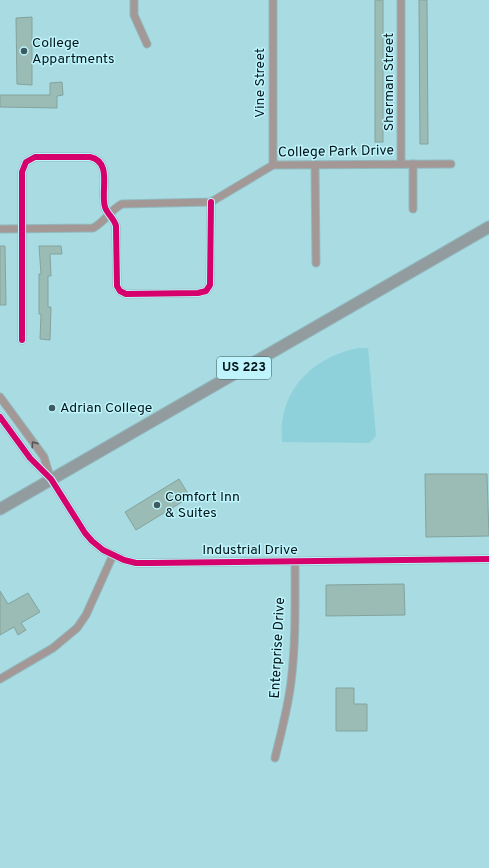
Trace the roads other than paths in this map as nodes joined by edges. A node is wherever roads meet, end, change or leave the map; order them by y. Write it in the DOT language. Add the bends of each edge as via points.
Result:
graph roads {
  1 [pos="134,0"];
  2 [pos="273,0"];
  3 [pos="401,0"];
  4 [pos="148,44"];
  5 [pos="401,164"];
  6 [pos="413,164"];
  7 [pos="452,164"];
  8 [pos="274,165"];
  9 [pos="315,165"];
  10 [pos="211,202"];
  11 [pos="413,209"];
  12 [pos="109,213"];
  13 [pos="489,227"];
  14 [pos="0,229"];
  15 [pos="23,229"];
  16 [pos="316,263"];
  17 [pos="22,340"];
  18 [pos="0,397"];
  19 [pos="0,417"];
  20 [pos="51,479"];
  21 [pos="0,509"];
  22 [pos="113,555"];
  23 [pos="489,559"];
  24 [pos="295,562"];
  25 [pos="0,679"];
  26 [pos="276,758"];
  1 -- 4 [label="street" via="134,15"];
  2 -- 8 [label="street, Vine Street"];
  3 -- 5 [label="street, Sherman Street"];
  5 -- 6 [label="street, College Park Drive"];
  5 -- 9 [label="street, College Park Drive"];
  6 -- 7 [label="street, College Park Drive"];
  6 -- 11 [label="street"];
  8 -- 9 [label="street, College Park Drive"];
  8 -- 10 [label="street, College Park Drive"];
  9 -- 16 [label="street"];
  10 -- 12 [label="street, College Park Drive" via="122,204"];
  10 -- 12 [label="street" via="210,285 206,291 198,293 126,294 120,291 116,280 116,226"];
  12 -- 15 [label="street, College Park Drive" via="103,222 93,228"];
  12 -- 15 [label="street" via="104,204 104,173 95,158 35,157 26,162 22,172"];
  13 -- 20 [label="highway, US 223"];
  14 -- 15 [label="street, College Park Drive"];
  15 -- 17 [label="street"];
  20 -- 18 [label="street, one-way" via="44,457"];
  19 -- 20 [label="street" via="30,458"];
  20 -- 21 [label="highway, US 223"];
  20 -- 22 [label="street, Industrial Drive" via="85,533 103,550"];
  22 -- 24 [label="street, Industrial Drive" via="136,562"];
  22 -- 25 [label="street" via="86,615 77,628 53,648"];
  23 -- 24 [label="street, Industrial Drive"];
  24 -- 26 [label="street, Enterprise Drive" via="291,682"];
}
